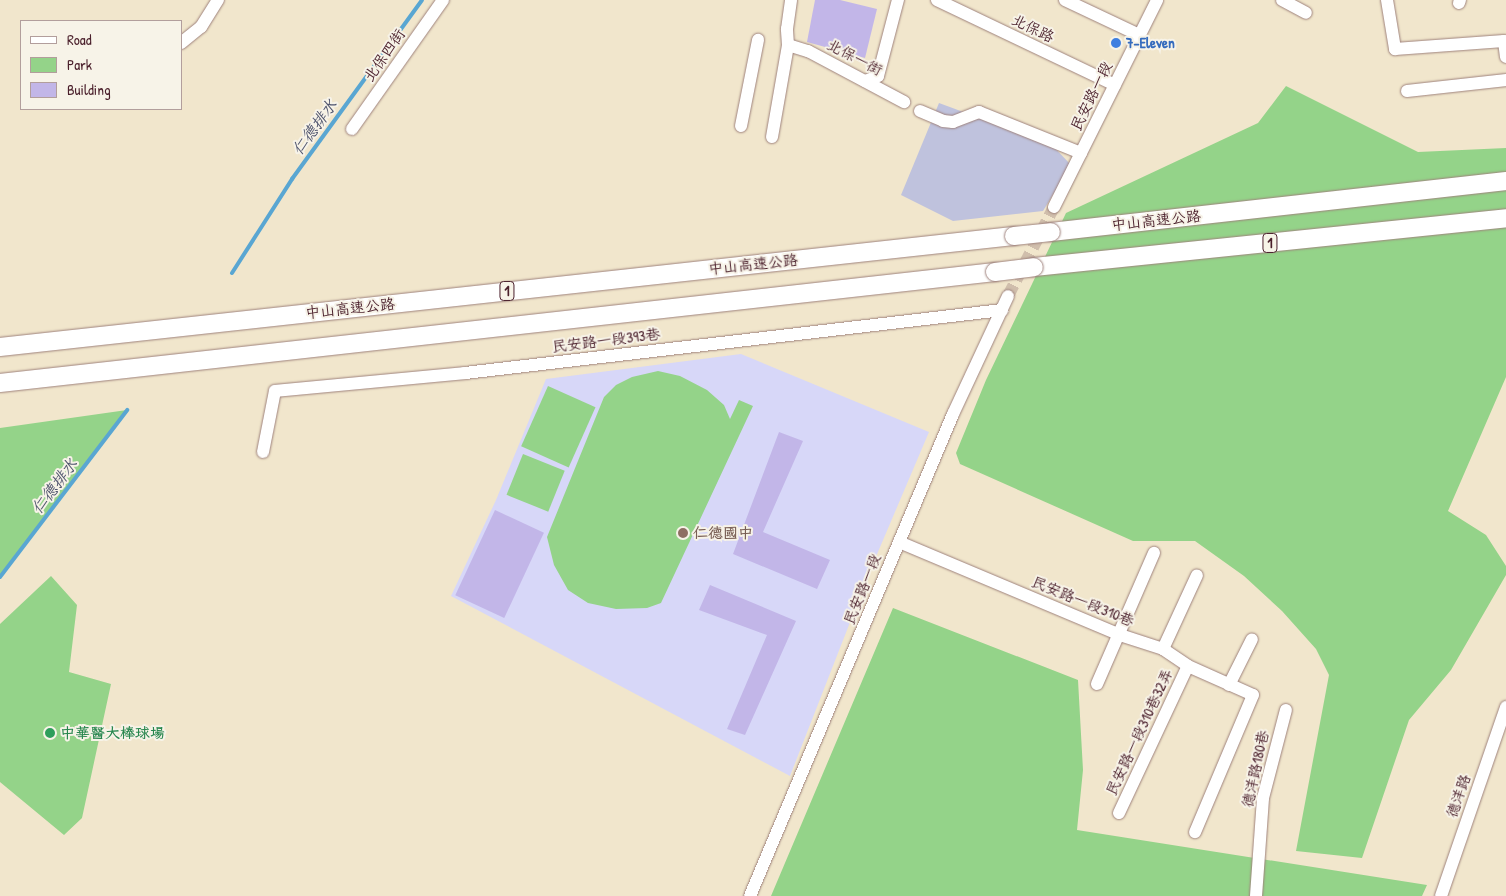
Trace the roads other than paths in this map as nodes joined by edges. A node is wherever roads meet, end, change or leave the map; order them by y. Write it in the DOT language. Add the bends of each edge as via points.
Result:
graph roads {
  1 [pos="218,0"];
  2 [pos="443,0"];
  3 [pos="792,0"];
  4 [pos="898,0"];
  5 [pos="937,0"];
  6 [pos="1065,0"];
  7 [pos="1157,0"];
  8 [pos="1282,0"];
  9 [pos="1387,0"];
  10 [pos="1306,14"];
  11 [pos="1139,35"];
  12 [pos="758,40"];
  13 [pos="1505,40"];
  14 [pos="182,42"];
  15 [pos="788,45"];
  16 [pos="1506,57"];
  17 [pos="1506,80"];
  18 [pos="865,81"];
  19 [pos="1115,85"];
  20 [pos="1407,91"];
  21 [pos="904,102"];
  22 [pos="920,111"];
  23 [pos="741,126"];
  24 [pos="352,129"];
  25 [pos="772,137"];
  26 [pos="1081,153"];
  27 [pos="1506,181"];
  28 [pos="1054,207"];
  29 [pos="1506,218"];
  30 [pos="1008,296"];
  31 [pos="1002,310"];
  32 [pos="0,347"];
  33 [pos="0,383"];
  34 [pos="263,452"];
  35 [pos="899,542"];
  36 [pos="1154,554"];
  37 [pos="1197,575"];
  38 [pos="1120,635"];
  39 [pos="1252,639"];
  40 [pos="1163,649"];
  41 [pos="1188,666"];
  42 [pos="1097,684"];
  43 [pos="1229,685"];
  44 [pos="1506,707"];
  45 [pos="1286,710"];
  46 [pos="1119,813"];
  47 [pos="1195,832"];
  48 [pos="750,896"];
  49 [pos="1256,896"];
  50 [pos="1441,896"];
  1 -- 14 [label="street" via="201,27"];
  2 -- 24 [label="street, 北保四街"];
  3 -- 15 [label="street"];
  4 -- 18 [label="street" via="878,76"];
  5 -- 19 [label="street, 北保路"];
  6 -- 11 [label="street"];
  7 -- 11 [label="street, 民安路一段"];
  8 -- 10 [label="street"];
  9 -- 13 [label="street" via="1395,50"];
  11 -- 19 [label="street, 民安路一段"];
  12 -- 23 [label="street"];
  13 -- 16 [label="street"];
  15 -- 18 [label="street, 北保一街" via="808,50"];
  15 -- 25 [label="street"];
  17 -- 20 [label="street"];
  18 -- 21 [label="street, 北保一街"];
  19 -- 26 [label="street, 民安路一段"];
  22 -- 26 [label="street" via="953,122 979,112"];
  26 -- 28 [label="street, 民安路一段"];
  27 -- 32 [label="highway, 中山高速公路 / 1, bridge"];
  29 -- 33 [label="highway, 1, bridge" via="1034,267"];
  30 -- 31 [label="street, 民安路一段"];
  31 -- 34 [label="street, 民安路一段393巷" via="465,374 275,391"];
  31 -- 35 [label="street, 民安路一段"];
  35 -- 38 [label="street, 民安路一段310巷"];
  35 -- 48 [label="street, 民安路一段"];
  36 -- 38 [label="street"];
  37 -- 40 [label="street"];
  38 -- 40 [label="street, 民安路一段310巷"];
  38 -- 42 [label="street"];
  39 -- 43 [label="street"];
  40 -- 41 [label="street, 民安路一段310巷"];
  41 -- 43 [label="street, 民安路一段310巷"];
  41 -- 46 [label="street, 民安路一段310巷32弄"];
  43 -- 47 [label="street, 民安路一段310巷" via="1253,695"];
  44 -- 50 [label="street, 德洋路"];
  45 -- 49 [label="street, 德洋路180巷" via="1263,798"];
}
